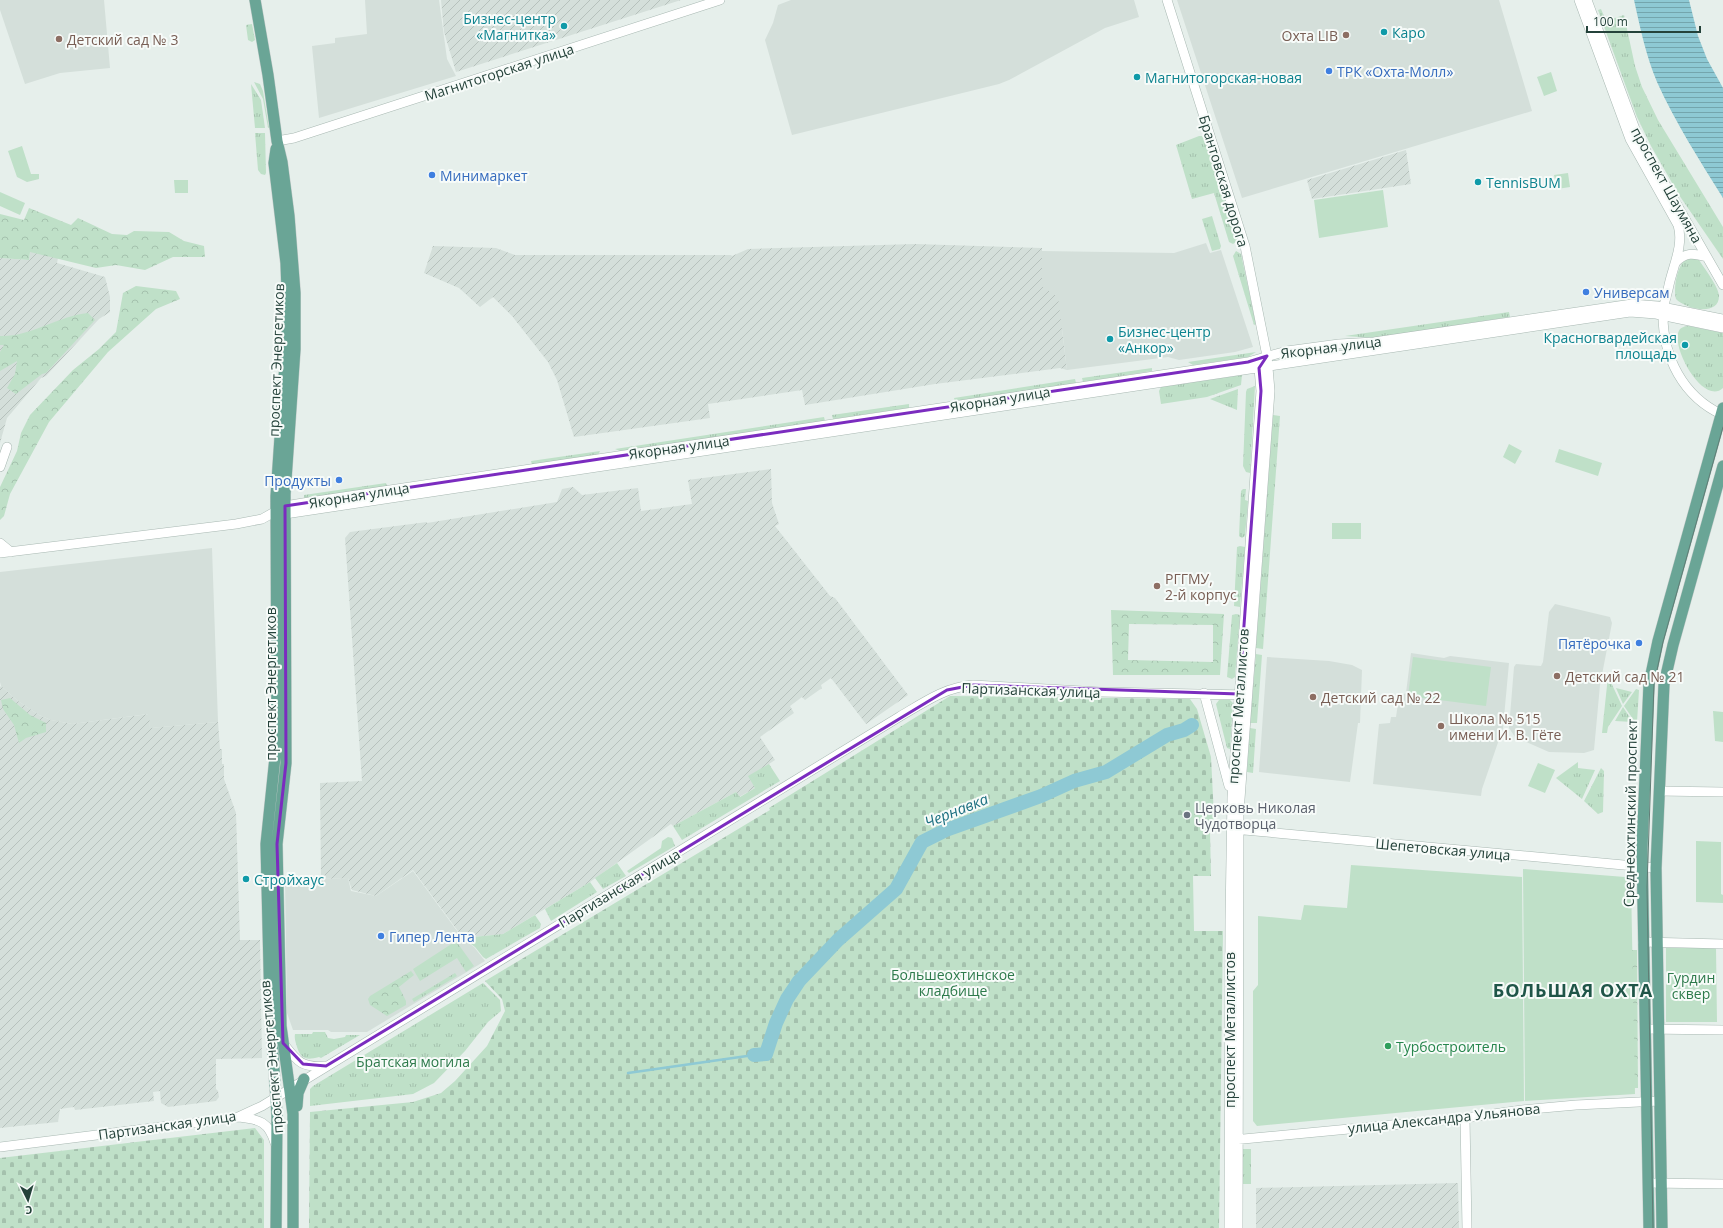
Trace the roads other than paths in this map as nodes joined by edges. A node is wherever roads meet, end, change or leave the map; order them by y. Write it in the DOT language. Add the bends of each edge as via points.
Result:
graph roads {
  1 [pos="255,0"];
  2 [pos="720,0"];
  3 [pos="1168,0"];
  4 [pos="1578,0"];
  5 [pos="1587,0"];
  6 [pos="277,141"];
  7 [pos="1707,257"];
  8 [pos="1674,264"];
  9 [pos="1723,284"];
  10 [pos="1664,311"];
  11 [pos="1723,319"];
  12 [pos="1723,328"];
  13 [pos="1267,356"];
  14 [pos="1269,366"];
  15 [pos="1259,368"];
  16 [pos="1722,412"];
  17 [pos="7,447"];
  18 [pos="1723,466"];
  19 [pos="0,467"];
  20 [pos="282,511"];
  21 [pos="0,543"];
  22 [pos="11,552"];
  23 [pos="0,553"];
  24 [pos="1204,693"];
  25 [pos="1243,695"];
  26 [pos="1658,791"];
  27 [pos="1723,792"];
  28 [pos="1232,797"];
  29 [pos="1235,830"];
  30 [pos="1642,868"];
  31 [pos="1656,868"];
  32 [pos="1643,942"];
  33 [pos="1657,942"];
  34 [pos="1723,944"];
  35 [pos="1645,1029"];
  36 [pos="1659,1030"];
  37 [pos="1723,1030"];
  38 [pos="283,1043"];
  39 [pos="326,1066"];
  40 [pos="304,1079"];
  41 [pos="290,1090"];
  42 [pos="275,1098"];
  43 [pos="1646,1101"];
  44 [pos="1660,1101"];
  45 [pos="238,1117"];
  46 [pos="1465,1118"];
  47 [pos="1233,1140"];
  48 [pos="293,1142"];
  49 [pos="0,1147"];
  50 [pos="276,1148"];
  51 [pos="1648,1183"];
  52 [pos="1662,1183"];
  53 [pos="1723,1184"];
  54 [pos="276,1228"];
  55 [pos="294,1228"];
  56 [pos="1229,1228"];
  57 [pos="1238,1228"];
  58 [pos="1467,1228"];
  59 [pos="1648,1228"];
  60 [pos="1662,1228"];
  1 -- 6 [label="main road, проспект Энергетиков"];
  2 -- 6 [label="street, Магнитогорская улица" via="294,138"];
  3 -- 13 [label="street, Брантовская дорога" via="1245,246"];
  4 -- 8 [label="street, проспект Шаумяна" via="1630,139 1678,225 1681,239"];
  5 -- 7 [label="street, проспект Шаумяна" via="1638,137"];
  6 -- 20 [label="main road, проспект Энергетиков" via="274,163 286,263 288,319 277,489"];
  7 -- 8 [label="street" via="1686,254"];
  7 -- 9 [label="street"];
  8 -- 10 [label="street"];
  10 -- 11 [label="street, Якорная улица"];
  10 -- 12 [label="street, Якорная улица"];
  10 -- 13 [label="street, Якорная улица" via="1632,304"];
  10 -- 14 [label="street, Якорная улица" via="1630,312"];
  10 -- 16 [label="street" via="1668,351 1679,378 1700,400"];
  13 -- 14 [label="street, Брантовская дорога"];
  13 -- 15 [label="street"];
  13 -- 20 [label="street, Якорная улица" via="1248,362"];
  14 -- 15 [label="street, Якорная улица"];
  14 -- 25 [label="street, проспект Металлистов" via="1270,391"];
  15 -- 20 [label="street, Якорная улица"];
  15 -- 25 [label="street, проспект Металлистов" via="1260,391"];
  16 -- 30 [label="main road, Среднеохтинский проспект" via="1658,641 1649,684"];
  17 -- 19 [label="street"];
  18 -- 26 [label="main road, Среднеохтинский проспект" via="1666,672"];
  20 -- 22 [label="street, Якорная улица" via="262,519 236,524"];
  20 -- 38 [label="main road, проспект Энергетиков" via="286,762 277,844"];
  20 -- 42 [label="main road, проспект Энергетиков" via="277,738 266,844"];
  21 -- 22 [label="street"];
  22 -- 23 [label="street, Якорная улица"];
  24 -- 25 [label="street, Партизанская улица"];
  24 -- 28 [label="street"];
  24 -- 39 [label="street, Партизанская улица" via="1100,692 973,685 947,690"];
  25 -- 28 [label="street, проспект Металлистов"];
  25 -- 29 [label="street, проспект Металлистов"];
  26 -- 27 [label="street"];
  26 -- 31 [label="main road, Среднеохтинский проспект"];
  28 -- 29 [label="street, проспект Металлистов"];
  29 -- 30 [label="street, Шепетовская улица"];
  29 -- 47 [label="street, проспект Металлистов"];
  30 -- 31 [label="street, Шепетовская улица"];
  30 -- 32 [label="main road, Среднеохтинский проспект"];
  31 -- 33 [label="main road, Среднеохтинский проспект"];
  32 -- 33 [label="street"];
  32 -- 35 [label="main road, Среднеохтинский проспект"];
  33 -- 34 [label="street"];
  33 -- 36 [label="main road, Среднеохтинский проспект"];
  35 -- 36 [label="street"];
  35 -- 43 [label="main road, Среднеохтинский проспект"];
  36 -- 37 [label="street"];
  36 -- 44 [label="main road, Среднеохтинский проспект"];
  38 -- 39 [label="street" via="303,1064"];
  38 -- 41 [label="main road, проспект Энергетиков"];
  39 -- 40 [label="street, Партизанская улица"];
  40 -- 41 [label="street, Партизанская улица"];
  40 -- 48 [label="main road" via="296,1098 297,1133"];
  41 -- 42 [label="street, Партизанская улица"];
  41 -- 48 [label="main road, проспект Энергетиков"];
  42 -- 45 [label="street, Партизанская улица"];
  42 -- 50 [label="main road, проспект Энергетиков"];
  43 -- 44 [label="street, улица Александра Ульянова"];
  43 -- 46 [label="street, улица Александра Ульянова" via="1606,1102"];
  43 -- 51 [label="main road, Среднеохтинский проспект"];
  44 -- 52 [label="main road, Среднеохтинский проспект"];
  45 -- 49 [label="street, Партизанская улица"];
  45 -- 50 [label="street" via="264,1123 270,1129"];
  46 -- 47 [label="street, улица Александра Ульянова"];
  46 -- 58 [label="street"];
  47 -- 56 [label="street, проспект Металлистов"];
  47 -- 57 [label="street, проспект Металлистов"];
  48 -- 55 [label="main road, проспект Энергетиков"];
  50 -- 54 [label="main road, проспект Энергетиков"];
  51 -- 52 [label="street"];
  51 -- 59 [label="main road, Среднеохтинский проспект"];
  52 -- 53 [label="street"];
  52 -- 60 [label="main road, Среднеохтинский проспект"];
}
